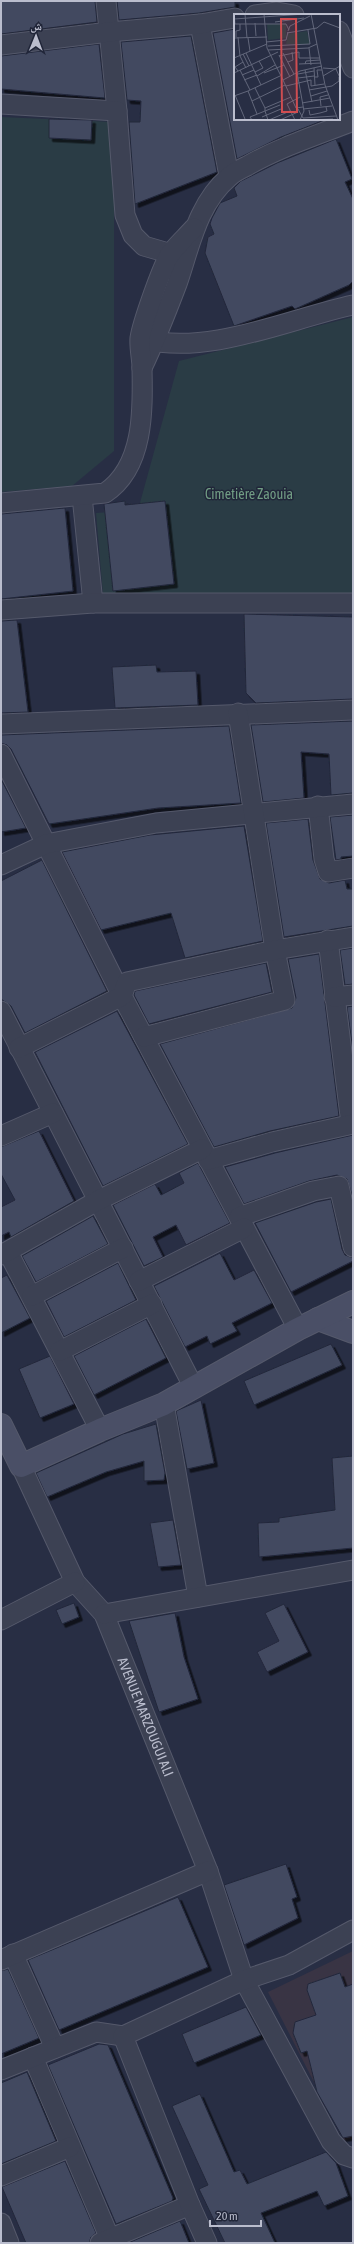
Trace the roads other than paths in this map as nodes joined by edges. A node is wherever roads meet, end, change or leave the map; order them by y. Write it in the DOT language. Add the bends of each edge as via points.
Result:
graph roads {
  1 [pos="106,1"];
  2 [pos="262,14"];
  3 [pos="288,14"];
  4 [pos="234,18"];
  5 [pos="200,24"];
  6 [pos="340,31"];
  7 [pos="109,32"];
  8 [pos="340,34"];
  9 [pos="353,36"];
  10 [pos="1,45"];
  11 [pos="353,68"];
  12 [pos="1,104"];
  13 [pos="117,111"];
  14 [pos="353,121"];
  15 [pos="229,176"];
  16 [pos="178,256"];
  17 [pos="353,305"];
  18 [pos="147,340"];
  19 [pos="82,496"];
  20 [pos="1,503"];
  21 [pos="93,603"];
  22 [pos="353,603"];
  23 [pos="1,610"];
  24 [pos="353,710"];
  25 [pos="238,713"];
  26 [pos="1,724"];
  27 [pos="1,754"];
  28 [pos="353,804"];
  29 [pos="318,806"];
  30 [pos="253,812"];
  31 [pos="46,844"];
  32 [pos="1,865"];
  33 [pos="353,868"];
  34 [pos="353,937"];
  35 [pos="328,940"];
  36 [pos="275,950"];
  37 [pos="353,995"];
  38 [pos="122,996"];
  39 [pos="334,997"];
  40 [pos="1,1011"];
  41 [pos="144,1038"];
  42 [pos="20,1048"];
  43 [pos="53,1113"];
  44 [pos="352,1124"];
  45 [pos="1,1136"];
  46 [pos="205,1155"];
  47 [pos="97,1201"];
  48 [pos="242,1223"];
  49 [pos="353,1247"];
  50 [pos="123,1248"];
  51 [pos="4,1253"];
  52 [pos="139,1281"];
  53 [pos="32,1296"];
  54 [pos="353,1302"];
  55 [pos="152,1304"];
  56 [pos="318,1318"];
  57 [pos="298,1329"];
  58 [pos="353,1332"];
  59 [pos="60,1351"];
  60 [pos="194,1388"];
  61 [pos="164,1404"];
  62 [pos="1,1424"];
  63 [pos="100,1430"];
  64 [pos="21,1466"];
  65 [pos="353,1570"];
  66 [pos="75,1582"];
  67 [pos="198,1597"];
  68 [pos="104,1614"];
  69 [pos="1,1620"];
  70 [pos="208,1871"];
  71 [pos="353,1930"];
  72 [pos="7,1957"];
  73 [pos="244,1980"];
  74 [pos="122,2036"];
  75 [pos="55,2048"];
  76 [pos="34,2057"];
  77 [pos="1,2070"];
  78 [pos="70,2146"];
  79 [pos="353,2158"];
  80 [pos="1,2176"];
  81 [pos="190,2205"];
  82 [pos="1,2223"];
  83 [pos="105,2241"];
  84 [pos="10,2243"];
  85 [pos="207,2243"];
  1 -- 7 [label="street"];
  2 -- 3 [label="street"];
  4 -- 5 [label="street"];
  5 -- 7 [label="street"];
  5 -- 15 [label="street"];
  6 -- 9 [label="street"];
  7 -- 10 [label="street"];
  7 -- 13 [label="street"];
  8 -- 11 [label="street"];
  12 -- 13 [label="street"];
  13 -- 16 [label="street" via="125,215 133,235 144,246"];
  14 -- 15 [label="street" via="261,158"];
  15 -- 16 [label="street" via="205,205"];
  16 -- 18 [label="street" via="152,302"];
  17 -- 18 [label="street" via="200,343"];
  18 -- 19 [label="street" via="142,369 137,447 128,469 113,487 104,493"];
  19 -- 20 [label="street"];
  19 -- 21 [label="street"];
  21 -- 22 [label="street"];
  21 -- 23 [label="street"];
  24 -- 25 [label="street"];
  25 -- 26 [label="street"];
  25 -- 30 [label="street"];
  27 -- 31 [label="street"];
  28 -- 29 [label="street"];
  29 -- 30 [label="street"];
  29 -- 33 [label="street" via="324,859 328,872"];
  30 -- 31 [label="street" via="156,823"];
  30 -- 36 [label="street"];
  31 -- 32 [label="street"];
  31 -- 38 [label="street"];
  34 -- 35 [label="street"];
  35 -- 36 [label="street"];
  35 -- 39 [label="street"];
  36 -- 38 [label="street" via="127,982"];
  36 -- 41 [label="street" via="285,1000"];
  37 -- 39 [label="street"];
  38 -- 41 [label="street"];
  38 -- 42 [label="street"];
  39 -- 44 [label="street"];
  40 -- 42 [label="street"];
  41 -- 46 [label="street"];
  42 -- 43 [label="street"];
  43 -- 45 [label="street"];
  43 -- 47 [label="street"];
  44 -- 46 [label="street"];
  46 -- 47 [label="street"];
  46 -- 48 [label="street"];
  47 -- 50 [label="street"];
  47 -- 51 [label="street"];
  48 -- 49 [label="street" via="313,1191 339,1186"];
  48 -- 52 [label="street"];
  48 -- 57 [label="street"];
  50 -- 52 [label="street"];
  50 -- 53 [label="street"];
  51 -- 53 [label="street"];
  52 -- 55 [label="street"];
  53 -- 59 [label="street"];
  54 -- 56 [label="main road"];
  55 -- 59 [label="street"];
  55 -- 60 [label="street"];
  56 -- 57 [label="main road"];
  56 -- 58 [label="main road"];
  57 -- 60 [label="main road"];
  59 -- 63 [label="street"];
  60 -- 61 [label="main road"];
  61 -- 63 [label="main road"];
  61 -- 67 [label="street"];
  62 -- 64 [label="main road"];
  63 -- 64 [label="main road"];
  64 -- 66 [label="street, AVENUE MARZOUGUI ALI"];
  65 -- 67 [label="street"];
  66 -- 68 [label="street, AVENUE MARZOUGUI ALI"];
  66 -- 69 [label="street"];
  67 -- 68 [label="street"];
  68 -- 70 [label="street, AVENUE MARZOUGUI ALI"];
  70 -- 72 [label="street"];
  70 -- 73 [label="street, AVENUE MARZOUGUI ALI"];
  71 -- 73 [label="street" via="289,1965"];
  72 -- 75 [label="street"];
  73 -- 74 [label="street"];
  73 -- 79 [label="street, AVENUE MARZOUGUI ALI" via="331,2141 344,2155"];
  74 -- 75 [label="street" via="96,2032"];
  74 -- 81 [label="street"];
  75 -- 76 [label="street"];
  76 -- 77 [label="street"];
  76 -- 78 [label="street"];
  78 -- 80 [label="street"];
  78 -- 83 [label="street"];
  81 -- 83 [label="street"];
  81 -- 85 [label="street"];
  82 -- 84 [label="street"];
}
